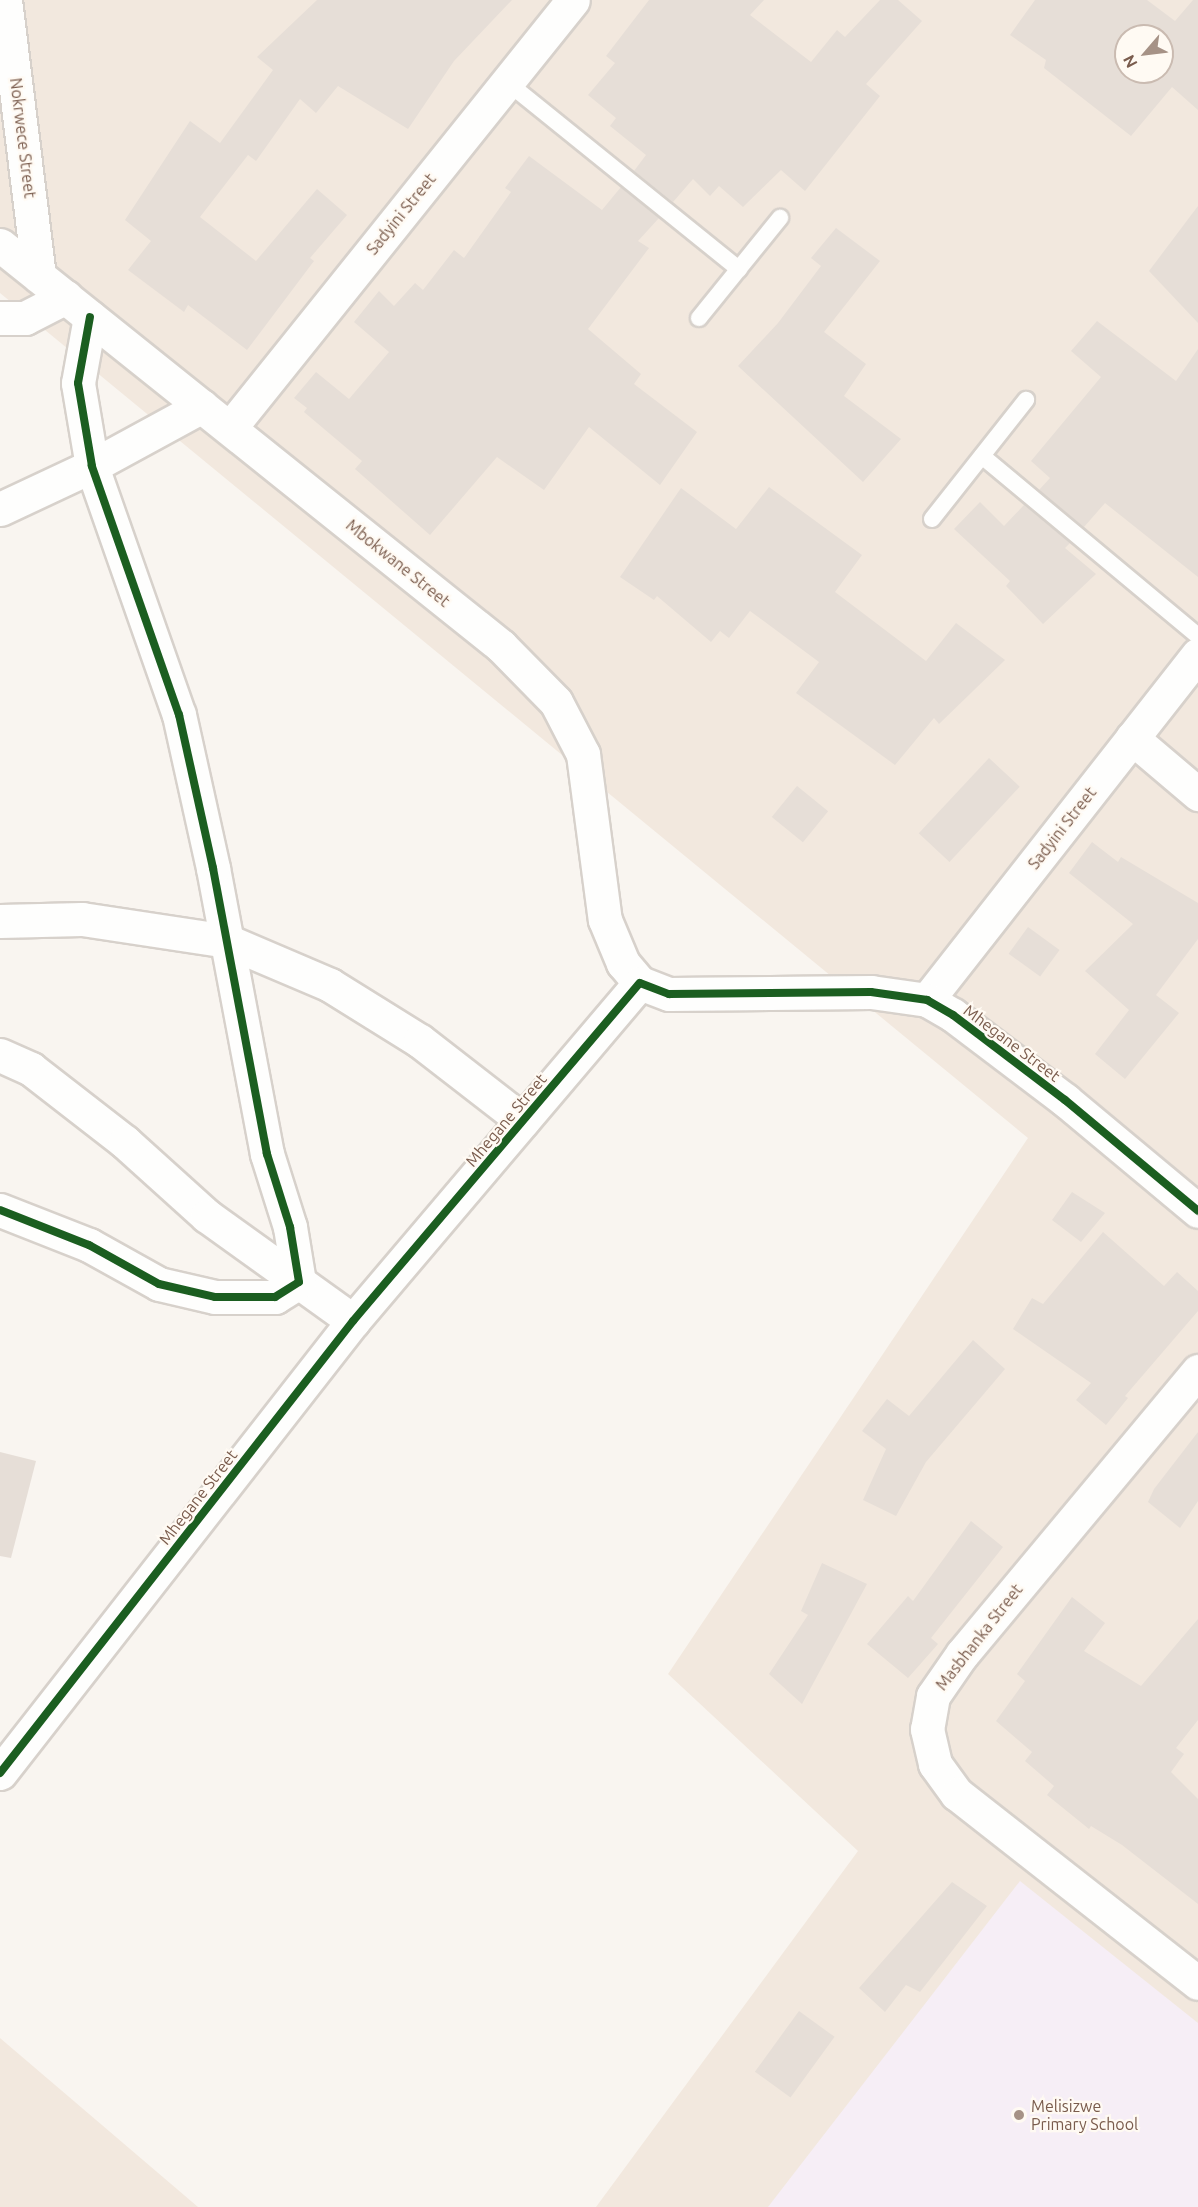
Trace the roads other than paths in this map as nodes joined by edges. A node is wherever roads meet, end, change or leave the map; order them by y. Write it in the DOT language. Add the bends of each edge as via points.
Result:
graph roads {
  1 [pos="6,0"];
  2 [pos="573,0"];
  3 [pos="507,82"];
  4 [pos="780,218"];
  5 [pos="0,245"];
  6 [pos="739,269"];
  7 [pos="39,276"];
  8 [pos="78,307"];
  9 [pos="0,318"];
  10 [pos="699,318"];
  11 [pos="1026,400"];
  12 [pos="202,406"];
  13 [pos="230,428"];
  14 [pos="982,456"];
  15 [pos="92,466"];
  16 [pos="0,509"];
  17 [pos="932,519"];
  18 [pos="1198,636"];
  19 [pos="1198,655"];
  20 [pos="1132,738"];
  21 [pos="1198,794"];
  22 [pos="0,921"];
  23 [pos="227,941"];
  24 [pos="640,983"];
  25 [pos="927,1000"];
  26 [pos="0,1055"];
  27 [pos="523,1121"];
  28 [pos="0,1210"];
  29 [pos="1198,1211"];
  30 [pos="299,1282"];
  31 [pos="353,1321"];
  32 [pos="1198,1371"];
  33 [pos="0,1773"];
  34 [pos="1198,1983"];
  1 -- 7 [label="street, Nokrwece Street"];
  2 -- 3 [label="street, Sadyini Street"];
  3 -- 6 [label="lane"];
  3 -- 13 [label="street, Sadyini Street"];
  4 -- 6 [label="lane"];
  5 -- 7 [label="street, Mbokwane Street"];
  6 -- 10 [label="lane"];
  7 -- 8 [label="street, Mbokwane Street"];
  8 -- 9 [label="street" via="25,318"];
  8 -- 12 [label="street, Mbokwane Street"];
  8 -- 15 [label="street" via="78,384"];
  11 -- 14 [label="lane"];
  12 -- 13 [label="street, Mbokwane Street"];
  12 -- 15 [label="street"];
  13 -- 24 [label="street, Mbokwane Street" via="501,646 555,702 583,754 605,920 622,963"];
  14 -- 17 [label="lane"];
  14 -- 18 [label="lane"];
  15 -- 16 [label="street"];
  15 -- 23 [label="street" via="178,715"];
  19 -- 20 [label="street, Sadyini Street"];
  20 -- 21 [label="street"];
  20 -- 25 [label="street, Sadyini Street"];
  22 -- 23 [label="street" via="82,919"];
  23 -- 27 [label="street" via="330,985 420,1041"];
  23 -- 30 [label="street" via="267,1154 290,1227"];
  24 -- 25 [label="street, Mhegane Street" via="669,994 870,992"];
  24 -- 27 [label="street, Mhegane Street"];
  25 -- 29 [label="street, Mhegane Street" via="1037,1078"];
  26 -- 30 [label="street" via="31,1069 125,1142 207,1216"];
  27 -- 31 [label="street, Mhegane Street"];
  28 -- 30 [label="street" via="89,1245 159,1284 215,1297 275,1297"];
  30 -- 31 [label="street"];
  31 -- 33 [label="street, Mhegane Street"];
  32 -- 34 [label="street, Masbhanka Street" via="962,1654 933,1696 927,1729 935,1764 957,1794"];
}
